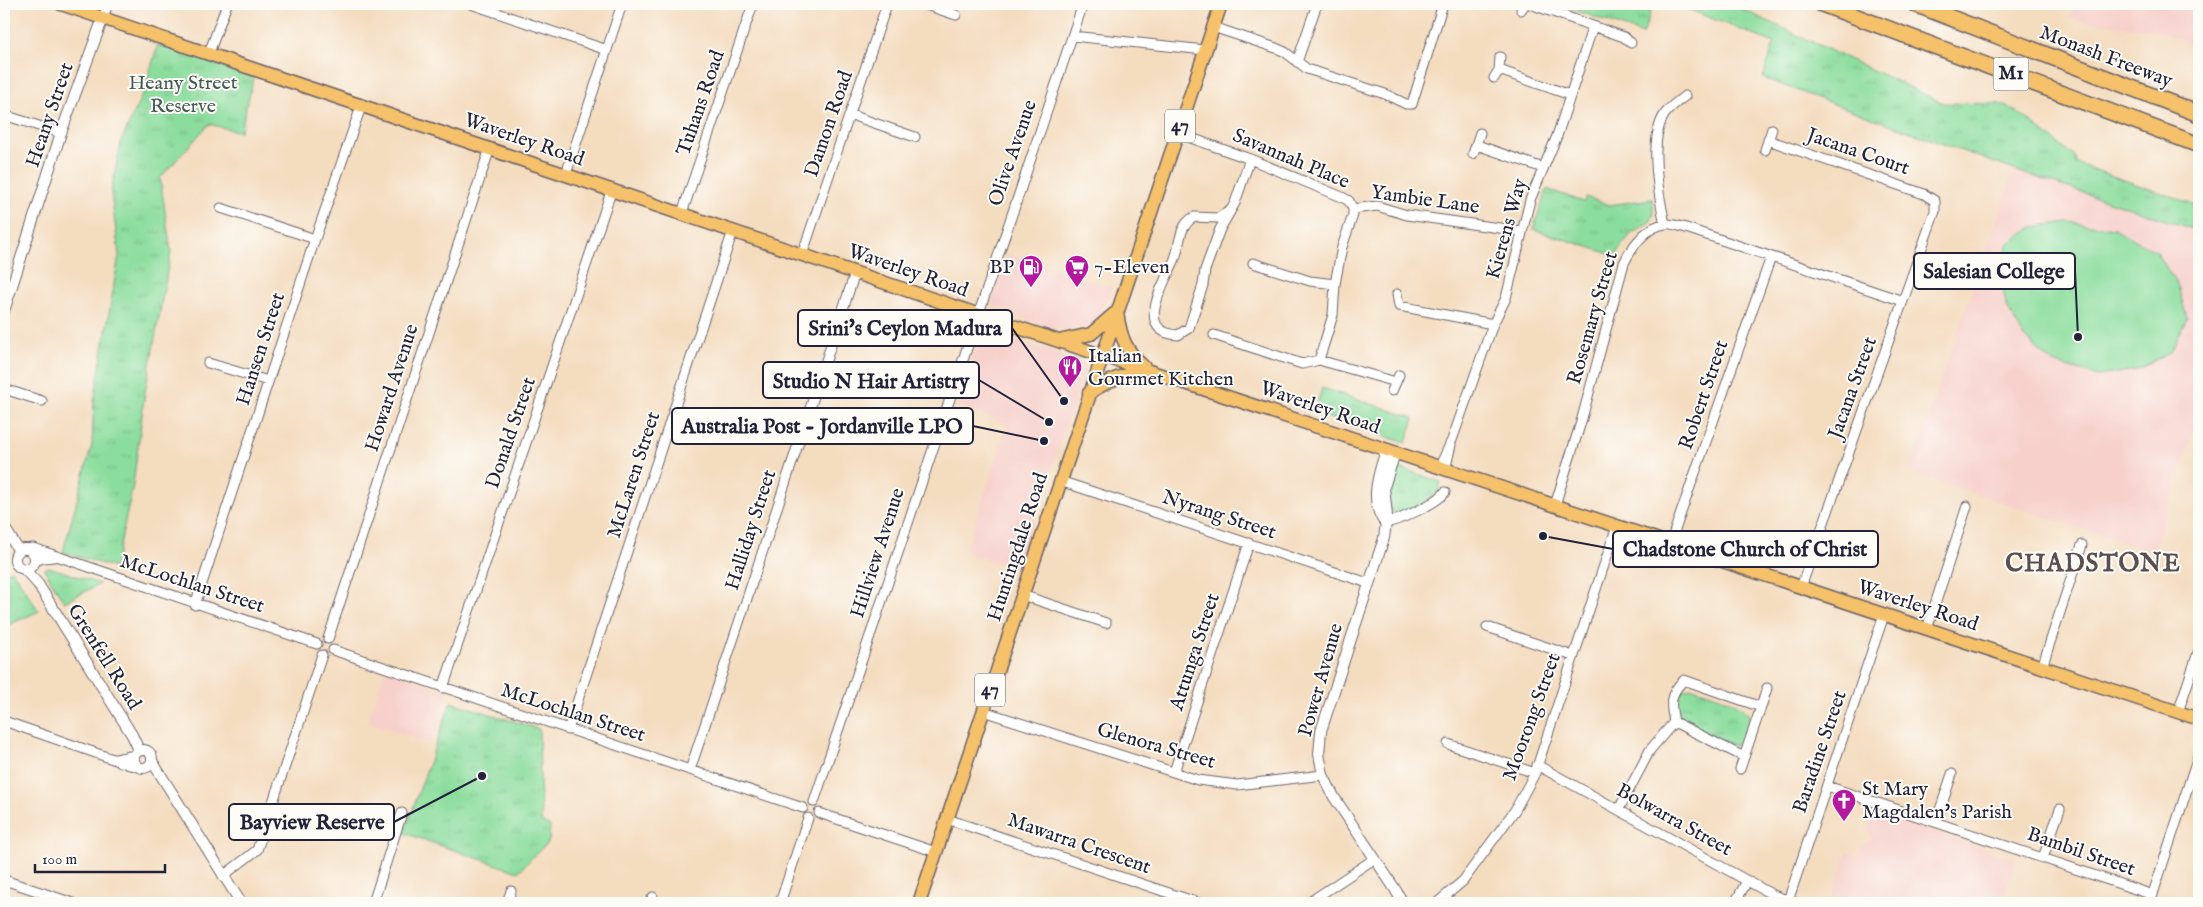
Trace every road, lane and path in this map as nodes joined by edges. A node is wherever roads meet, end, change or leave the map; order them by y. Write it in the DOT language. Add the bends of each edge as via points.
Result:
graph roads {
  1 [pos="61,4"];
  2 [pos="108,4"];
  3 [pos="226,4"];
  4 [pos="471,4"];
  5 [pos="622,4"];
  6 [pos="754,4"];
  7 [pos="887,4"];
  8 [pos="923,4"];
  9 [pos="1083,4"];
  10 [pos="1221,4"];
  11 [pos="1317,4"];
  12 [pos="1443,4"];
  13 [pos="1530,4"];
  14 [pos="1822,4"];
  15 [pos="1915,4"];
  16 [pos="956,15"];
  17 [pos="103,18"];
  18 [pos="1593,26"];
  19 [pos="1213,27"];
  20 [pos="1072,36"];
  21 [pos="1631,43"];
  22 [pos="607,50"];
  23 [pos="1205,50"];
  24 [pos="209,53"];
  25 [pos="1500,57"];
  26 [pos="1297,62"];
  27 [pos="1570,95"];
  28 [pos="1685,96"];
  29 [pos="362,104"];
  30 [pos="2199,114"];
  31 [pos="4,115"];
  32 [pos="850,116"];
  33 [pos="1772,129"];
  34 [pos="61,133"];
  35 [pos="1177,133"];
  36 [pos="1480,133"];
  37 [pos="915,137"];
  38 [pos="1768,140"];
  39 [pos="2199,145"];
  40 [pos="490,148"];
  41 [pos="1765,150"];
  42 [pos="1250,159"];
  43 [pos="1543,168"];
  44 [pos="566,174"];
  45 [pos="612,189"];
  46 [pos="1935,201"];
  47 [pos="221,208"];
  48 [pos="1353,209"];
  49 [pos="1231,210"];
  50 [pos="682,213"];
  51 [pos="1666,224"];
  52 [pos="734,231"];
  53 [pos="1521,232"];
  54 [pos="315,239"];
  55 [pos="802,255"];
  56 [pos="1771,258"];
  57 [pos="1253,263"];
  58 [pos="855,273"];
  59 [pos="1335,284"];
  60 [pos="1398,294"];
  61 [pos="1903,301"];
  62 [pos="4,310"];
  63 [pos="1117,310"];
  64 [pos="977,314"];
  65 [pos="1493,324"];
  66 [pos="1213,336"];
  67 [pos="1060,341"];
  68 [pos="1102,355"];
  69 [pos="1319,360"];
  70 [pos="208,363"];
  71 [pos="1148,370"];
  72 [pos="268,381"];
  73 [pos="1396,383"];
  74 [pos="4,389"];
  75 [pos="1089,394"];
  76 [pos="42,401"];
  77 [pos="1390,451"];
  78 [pos="1442,469"];
  79 [pos="1060,481"];
  80 [pos="1446,492"];
  81 [pos="1555,506"];
  82 [pos="1967,506"];
  83 [pos="1385,523"];
  84 [pos="1617,526"];
  85 [pos="4,527"];
  86 [pos="1249,543"];
  87 [pos="1670,544"];
  88 [pos="2082,545"];
  89 [pos="23,550"];
  90 [pos="57,557"];
  91 [pos="30,566"];
  92 [pos="1368,583"];
  93 [pos="1801,587"];
  94 [pos="1022,595"];
  95 [pos="195,604"];
  96 [pos="1884,615"];
  97 [pos="1106,623"];
  98 [pos="1487,628"];
  99 [pos="1927,629"];
  100 [pos="328,639"];
  101 [pos="317,644"];
  102 [pos="333,650"];
  103 [pos="2199,650"];
  104 [pos="322,655"];
  105 [pos="1573,656"];
  106 [pos="2042,667"];
  107 [pos="443,688"];
  108 [pos="1767,688"];
  109 [pos="1761,707"];
  110 [pos="983,710"];
  111 [pos="2178,712"];
  112 [pos="2199,719"];
  113 [pos="4,722"];
  114 [pos="1674,722"];
  115 [pos="568,730"];
  116 [pos="1448,744"];
  117 [pos="137,752"];
  118 [pos="2199,753"];
  119 [pos="1744,757"];
  120 [pos="116,759"];
  121 [pos="145,765"];
  122 [pos="1536,769"];
  123 [pos="1740,769"];
  124 [pos="690,770"];
  125 [pos="1174,772"];
  126 [pos="1952,774"];
  127 [pos="1323,775"];
  128 [pos="1827,786"];
  129 [pos="814,802"];
  130 [pos="803,808"];
  131 [pos="2060,808"];
  132 [pos="1619,809"];
  133 [pos="819,813"];
  134 [pos="402,814"];
  135 [pos="808,818"];
  136 [pos="947,819"];
  137 [pos="1936,822"];
  138 [pos="936,852"];
  139 [pos="2043,858"];
  140 [pos="1374,859"];
  141 [pos="223,876"];
  142 [pos="4,880"];
  143 [pos="1747,881"];
  144 [pos="1395,889"];
  145 [pos="511,891"];
  146 [pos="2151,899"];
  147 [pos="1439,901"];
  148 [pos="1792,902"];
  149 [pos="73,903"];
  150 [pos="240,903"];
  151 [pos="373,903"];
  152 [pos="507,903"];
  153 [pos="780,903"];
  154 [pos="919,903"];
  155 [pos="1199,903"];
  156 [pos="1308,903"];
  157 [pos="1403,903"];
  158 [pos="1411,903"];
  159 [pos="1430,903"];
  160 [pos="1735,903"];
  1 -- 17 [label="main road, Waverley Road"];
  2 -- 17 [label="street"];
  3 -- 24 [label="street"];
  4 -- 22 [label="street"];
  5 -- 22 [label="street"];
  6 -- 50 [label="street, Tuhans Road"];
  7 -- 32 [label="street, Damon Road"];
  8 -- 16 [label="street"];
  9 -- 20 [label="street, Olive Avenue"];
  10 -- 19 [label="main road, Huntingdale Road / 47"];
  11 -- 26 [label="street"];
  12 -- 26 [label="street" via="1412,104 1307,69"];
  13 -- 18 [label="street"];
  14 -- 39 [label="highway, M1"];
  15 -- 30 [label="highway, Monash Freeway / M1"];
  17 -- 24 [label="main road, Waverley Road"];
  17 -- 34 [label="street, Heany Street"];
  18 -- 21 [label="street" via="1624,37"];
  18 -- 27 [label="street, Kierens Way"];
  19 -- 23 [label="main road, Huntingdale Road / 47"];
  19 -- 26 [label="street" via="1276,48"];
  20 -- 23 [label="street"];
  20 -- 64 [label="street, Olive Avenue"];
  22 -- 44 [label="street"];
  23 -- 35 [label="main road, Huntingdale Road / 47"];
  24 -- 29 [label="main road, Waverley Road"];
  25 -- 27 [label="street" via="1496,74"];
  27 -- 43 [label="street, Kierens Way"];
  28 -- 51 [label="street" via="1664,115 1658,132 1656,162"];
  29 -- 40 [label="main road, Waverley Road"];
  29 -- 54 [label="street, Hansen Street"];
  31 -- 34 [label="street"];
  32 -- 37 [label="street"];
  32 -- 55 [label="street, Damon Road"];
  33 -- 38 [label="street"];
  34 -- 62 [label="street, Heany Street"];
  35 -- 42 [label="street, Savannah Place"];
  35 -- 63 [label="main road, Huntingdale Road / 47"];
  36 -- 43 [label="street" via="1475,150"];
  38 -- 41 [label="street"];
  38 -- 46 [label="street, Jacana Court" via="1924,194"];
  40 -- 44 [label="main road, Waverley Road"];
  40 -- 100 [label="street, Howard Avenue"];
  42 -- 48 [label="street, Savannah Place" via="1342,197"];
  42 -- 49 [label="street"];
  43 -- 53 [label="street, Kierens Way"];
  44 -- 45 [label="main road, Waverley Road"];
  45 -- 50 [label="main road, Waverley Road"];
  45 -- 107 [label="street, Donald Street"];
  46 -- 61 [label="street, Jacana Street" via="1935,210"];
  47 -- 54 [label="street"];
  48 -- 53 [label="street, Yambie Lane" via="1377,206 1407,215"];
  48 -- 59 [label="street, Savannah Place"];
  49 -- 49 [label="street" via="1204,270 1189,328 1178,335 1161,331 1156,325 1154,311 1187,220 1194,216 1213,219"];
  50 -- 52 [label="main road, Waverley Road"];
  51 -- 56 [label="street"];
  51 -- 81 [label="street, Rosemary Street" via="1633,244 1624,263"];
  52 -- 55 [label="main road, Waverley Road"];
  52 -- 115 [label="street, McLaren Street"];
  53 -- 65 [label="street, Kierens Way" via="1506,298"];
  54 -- 72 [label="street, Hansen Street"];
  55 -- 58 [label="main road, Waverley Road"];
  56 -- 61 [label="street"];
  56 -- 87 [label="street, Robert Street"];
  57 -- 59 [label="street" via="1310,281"];
  58 -- 64 [label="main road, Waverley Road"];
  58 -- 124 [label="street, Halliday Street"];
  59 -- 69 [label="street, Savannah Place" via="1333,315"];
  60 -- 65 [label="street" via="1399,306"];
  61 -- 93 [label="street, Jacana Street"];
  63 -- 67 [label="main road" via="1091,334"];
  63 -- 68 [label="main road, Huntingdale Road / 47"];
  63 -- 71 [label="main road" via="1124,344"];
  64 -- 67 [label="main road, Waverley Road"];
  64 -- 129 [label="street, Hillview Avenue"];
  65 -- 78 [label="street, Kierens Way" via="1452,440 1450,456"];
  66 -- 69 [label="street" via="1302,364"];
  67 -- 68 [label="main road, Waverley Road"];
  68 -- 71 [label="main road, Waverley Road"];
  68 -- 75 [label="main road, Huntingdale Road / 47"];
  69 -- 73 [label="street"];
  70 -- 72 [label="street"];
  71 -- 75 [label="main road" via="1114,379"];
  71 -- 77 [label="main road, Waverley Road"];
  72 -- 95 [label="street, Hansen Street"];
  74 -- 76 [label="street"];
  75 -- 79 [label="main road, Huntingdale Road / 47"];
  77 -- 78 [label="main road, Waverley Road"];
  77 -- 83 [label="street, Power Avenue" via="1384,487"];
  78 -- 81 [label="main road, Waverley Road"];
  79 -- 86 [label="street, Nyrang Street"];
  79 -- 94 [label="main road, Huntingdale Road / 47"];
  80 -- 83 [label="street" via="1439,499 1398,520"];
  81 -- 84 [label="main road, Waverley Road"];
  82 -- 99 [label="street"];
  83 -- 92 [label="street, Power Avenue" via="1384,538"];
  84 -- 87 [label="main road, Waverley Road"];
  84 -- 105 [label="street, Moorong Street"];
  85 -- 89 [label="street"];
  86 -- 92 [label="street, Nyrang Street"];
  86 -- 125 [label="street, Attunga Street"];
  87 -- 93 [label="main road, Waverley Road"];
  88 -- 106 [label="street"];
  89 -- 90 [label="street, McLochlan Street" via="34,548"];
  89 -- 91 [label="street" via="33,552"];
  89 -- 91 [label="street" via="16,556 16,563"];
  90 -- 91 [label="street" via="43,558"];
  90 -- 95 [label="street, McLochlan Street"];
  91 -- 117 [label="street, Grenfell Road" via="132,735"];
  92 -- 127 [label="street, Power Avenue" via="1321,731 1319,754"];
  93 -- 96 [label="main road, Waverley Road"];
  94 -- 97 [label="street"];
  94 -- 110 [label="main road, Huntingdale Road / 47"];
  95 -- 101 [label="street, McLochlan Street"];
  96 -- 99 [label="main road, Waverley Road"];
  96 -- 128 [label="street, Baradine Street"];
  98 -- 105 [label="street"];
  99 -- 106 [label="main road, Waverley Road"];
  100 -- 101 [label="street"];
  100 -- 102 [label="street"];
  101 -- 104 [label="street"];
  102 -- 104 [label="street"];
  102 -- 107 [label="street, McLochlan Street"];
  103 -- 111 [label="street"];
  104 -- 141 [label="street" via="257,850"];
  105 -- 122 [label="street, Moorong Street"];
  106 -- 111 [label="main road, Waverley Road"];
  107 -- 115 [label="street, McLochlan Street"];
  108 -- 109 [label="street"];
  109 -- 114 [label="street" via="1684,680 1676,687 1670,704"];
  109 -- 119 [label="street"];
  110 -- 125 [label="street, Glenora Street"];
  110 -- 136 [label="main road, Huntingdale Road / 47"];
  111 -- 112 [label="main road, Waverley Road"];
  113 -- 120 [label="street"];
  114 -- 119 [label="street"];
  114 -- 132 [label="street" via="1650,750"];
  115 -- 124 [label="street, McLochlan Street"];
  116 -- 122 [label="street, Bolwarra Street"];
  117 -- 120 [label="street"];
  117 -- 121 [label="street" via="134,762"];
  117 -- 121 [label="street" via="145,750 150,753"];
  118 -- 146 [label="street"];
  119 -- 123 [label="street"];
  120 -- 121 [label="street" via="130,765"];
  121 -- 141 [label="street" via="163,781"];
  122 -- 132 [label="street, Bolwarra Street"];
  122 -- 147 [label="street, Moorong Street" via="1515,810 1469,873"];
  124 -- 130 [label="street, McLochlan Street"];
  125 -- 127 [label="street, Glenora Street" via="1198,780 1237,785"];
  126 -- 137 [label="street"];
  127 -- 140 [label="street, Power Avenue" via="1334,798"];
  128 -- 137 [label="street, Bambil Street"];
  128 -- 148 [label="street, Baradine Street"];
  129 -- 130 [label="street"];
  129 -- 133 [label="street"];
  130 -- 135 [label="street"];
  131 -- 139 [label="street"];
  132 -- 143 [label="street, Bolwarra Street"];
  133 -- 135 [label="street" via="815,818"];
  133 -- 138 [label="street"];
  134 -- 151 [label="street"];
  135 -- 153 [label="street"];
  136 -- 138 [label="main road, Huntingdale Road / 47"];
  136 -- 155 [label="street, Mawarra Crescent"];
  137 -- 139 [label="street, Bambil Street"];
  138 -- 154 [label="main road, Huntingdale Road / 47"];
  139 -- 146 [label="street, Bambil Street"];
  140 -- 144 [label="street, Power Avenue"];
  140 -- 156 [label="street"];
  141 -- 150 [label="street"];
  142 -- 149 [label="street"];
  143 -- 148 [label="street, Bolwarra Street"];
  143 -- 160 [label="street"];
  144 -- 157 [label="street, Power Avenue"];
  144 -- 158 [label="street, Power Avenue"];
  145 -- 152 [label="street"];
  147 -- 159 [label="street, Moorong Street"];
}
